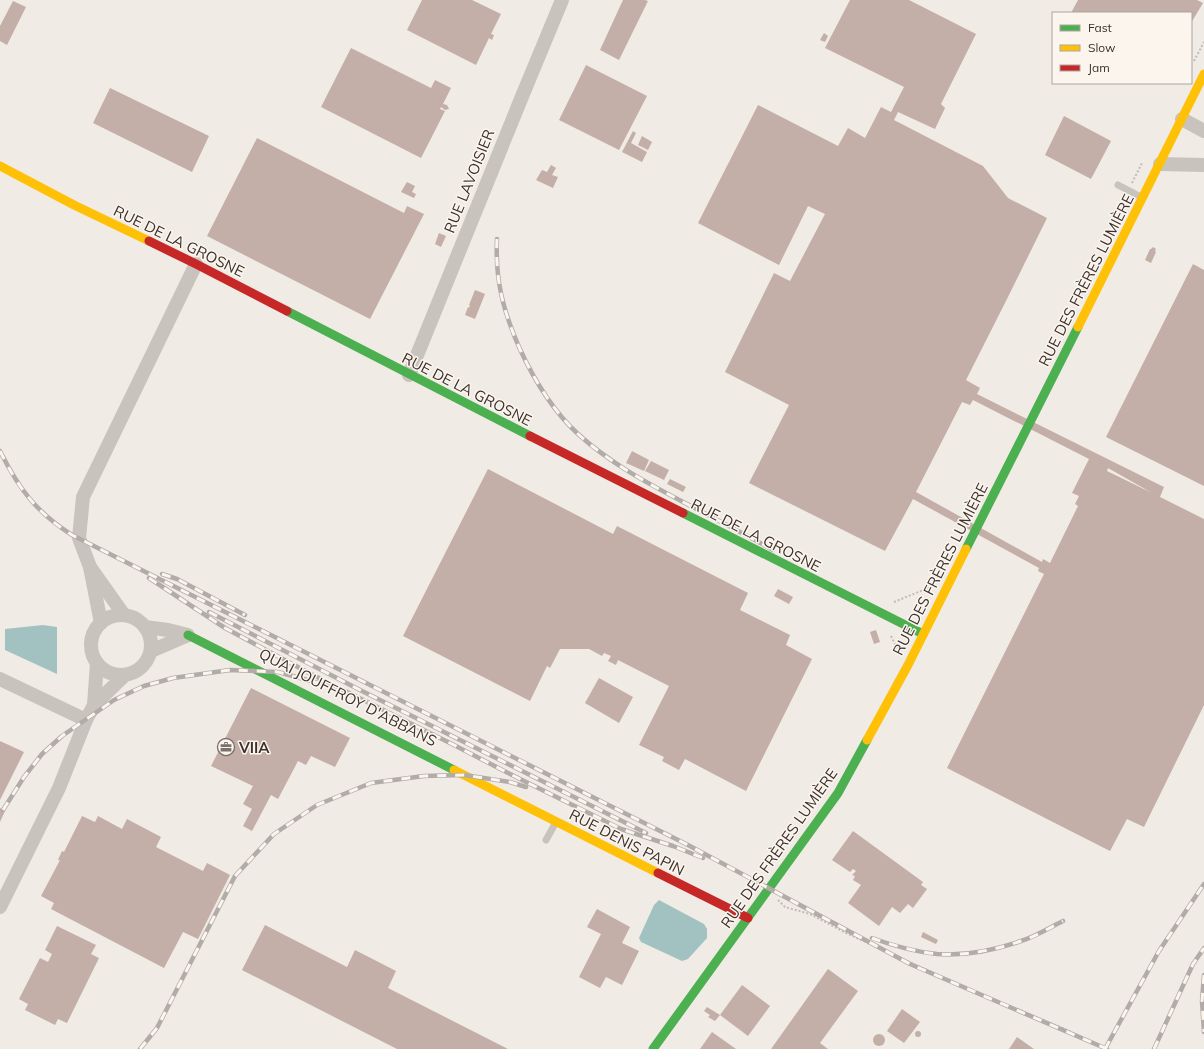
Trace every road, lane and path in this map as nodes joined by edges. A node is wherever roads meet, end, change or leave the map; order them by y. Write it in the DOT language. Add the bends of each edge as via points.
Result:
graph roads {
  1 [pos="562,0"];
  2 [pos="1204,42"];
  3 [pos="1192,65"];
  4 [pos="1204,74"];
  5 [pos="1182,118"];
  6 [pos="1204,131"];
  7 [pos="1145,158"];
  8 [pos="1160,164"];
  9 [pos="1204,164"];
  10 [pos="0,166"];
  11 [pos="1118,185"];
  12 [pos="1128,191"];
  13 [pos="1143,198"];
  14 [pos="196,264"];
  15 [pos="409,375"];
  16 [pos="90,567"];
  17 [pos="934,578"];
  18 [pos="124,615"];
  19 [pos="884,615"];
  20 [pos="101,623"];
  21 [pos="145,627"];
  22 [pos="923,634"];
  23 [pos="188,635"];
  24 [pos="150,651"];
  25 [pos="97,663"];
  26 [pos="125,676"];
  27 [pos="0,679"];
  28 [pos="94,705"];
  29 [pos="86,720"];
  30 [pos="493,790"];
  31 [pos="556,822"];
  32 [pos="546,840"];
  33 [pos="767,890"];
  34 [pos="0,907"];
  35 [pos="748,918"];
  36 [pos="653,1049"];
  37 [pos="1105,1049"];
  1 -- 15 [label="street, RUE LAVOISIER"];
  2 -- 3 [label="path"];
  4 -- 5 [label="street, RUE DES FRÈRES LUMIÈRE"];
  5 -- 6 [label="street"];
  5 -- 8 [label="street, RUE DES FRÈRES LUMIÈRE"];
  7 -- 12 [label="path"];
  8 -- 9 [label="street"];
  8 -- 13 [label="street, RUE DES FRÈRES LUMIÈRE"];
  10 -- 14 [label="street, RUE DE LA GROSNE"];
  11 -- 12 [label="lane"];
  12 -- 13 [label="lane"];
  13 -- 22 [label="street, RUE DES FRÈRES LUMIÈRE"];
  14 -- 15 [label="street, RUE DE LA GROSNE"];
  14 -- 16 [label="street" via="83,497 78,538"];
  15 -- 19 [label="street, RUE DE LA GROSNE"];
  16 -- 18 [label="street"];
  16 -- 20 [label="street"];
  17 -- 19 [label="path" via="928,588 894,602"];
  18 -- 20 [label="street" via="108,618"];
  18 -- 21 [label="street" via="132,617"];
  19 -- 22 [label="street, RUE DE LA GROSNE"];
  20 -- 25 [label="street" via="95,630 91,647 92,656"];
  21 -- 23 [label="street, QUAI JOUFFROY D'ABBANS"];
  21 -- 24 [label="street" via="150,638"];
  22 -- 33 [label="street, RUE DES FRÈRES LUMIÈRE" via="838,793"];
  23 -- 24 [label="street"];
  23 -- 30 [label="street, QUAI JOUFFROY D'ABBANS"];
  24 -- 26 [label="street" via="148,660 142,667"];
  25 -- 26 [label="street" via="109,673"];
  25 -- 28 [label="street"];
  26 -- 28 [label="street"];
  27 -- 29 [label="street"];
  28 -- 29 [label="street"];
  29 -- 34 [label="street" via="59,788"];
  30 -- 31 [label="street, RUE DENIS PAPIN"];
  31 -- 32 [label="lane"];
  31 -- 35 [label="street, RUE DENIS PAPIN"];
  33 -- 35 [label="street, RUE DES FRÈRES LUMIÈRE"];
  33 -- 37 [label="path" via="785,907 810,914 846,933"];
  35 -- 36 [label="street, RUE DES FRÈRES LUMIÈRE"];
}
